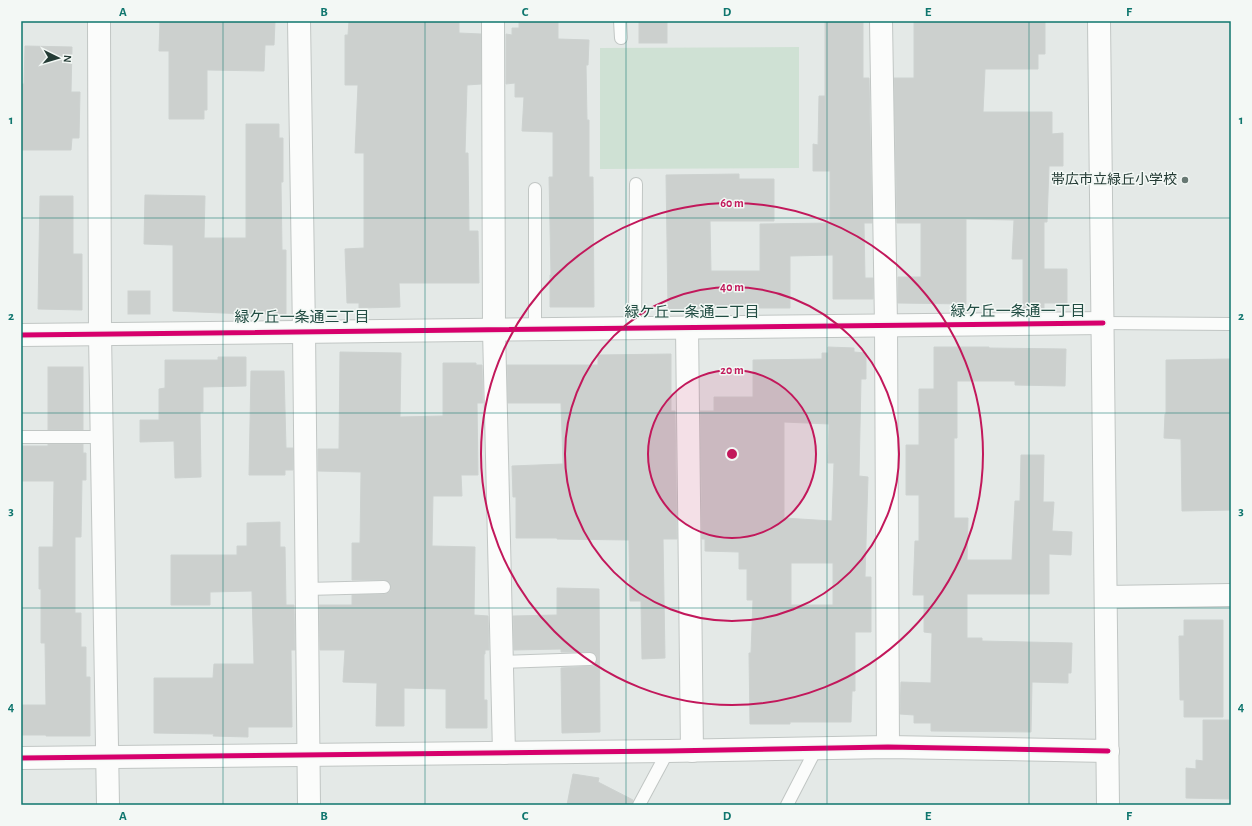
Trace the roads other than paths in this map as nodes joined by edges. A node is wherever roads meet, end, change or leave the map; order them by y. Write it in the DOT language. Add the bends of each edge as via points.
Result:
graph roads {
  1 [pos="99,21"];
  2 [pos="298,21"];
  3 [pos="493,21"];
  4 [pos="620,21"];
  5 [pos="881,21"];
  6 [pos="1099,21"];
  7 [pos="621,38"];
  8 [pos="636,184"];
  9 [pos="535,189"];
  10 [pos="1103,323"];
  11 [pos="1231,324"];
  12 [pos="886,326"];
  13 [pos="635,328"];
  14 [pos="686,328"];
  15 [pos="535,329"];
  16 [pos="494,330"];
  17 [pos="304,332"];
  18 [pos="100,334"];
  19 [pos="21,335"];
  20 [pos="23,437"];
  21 [pos="102,437"];
  22 [pos="384,587"];
  23 [pos="307,589"];
  24 [pos="1231,595"];
  25 [pos="1106,597"];
  26 [pos="590,660"];
  27 [pos="502,662"];
  28 [pos="888,747"];
  29 [pos="816,749"];
  30 [pos="692,751"];
  31 [pos="1108,751"];
  32 [pos="668,752"];
  33 [pos="504,753"];
  34 [pos="309,755"];
  35 [pos="21,758"];
  36 [pos="107,758"];
  37 [pos="108,805"];
  38 [pos="309,805"];
  39 [pos="639,805"];
  40 [pos="787,805"];
  41 [pos="1108,805"];
  1 -- 18 [label="street"];
  2 -- 17 [label="street"];
  3 -- 16 [label="street"];
  4 -- 7 [label="lane"];
  5 -- 12 [label="street"];
  6 -- 10 [label="street"];
  8 -- 13 [label="lane"];
  9 -- 15 [label="lane"];
  10 -- 11 [label="lane"];
  10 -- 12 [label="street"];
  10 -- 25 [label="street"];
  12 -- 14 [label="street"];
  12 -- 28 [label="street"];
  13 -- 14 [label="street"];
  13 -- 15 [label="street"];
  14 -- 30 [label="street"];
  15 -- 16 [label="street"];
  16 -- 17 [label="street"];
  16 -- 27 [label="street"];
  17 -- 18 [label="street"];
  17 -- 23 [label="street"];
  18 -- 19 [label="street"];
  18 -- 21 [label="street"];
  20 -- 21 [label="lane"];
  21 -- 36 [label="street"];
  22 -- 23 [label="lane"];
  23 -- 34 [label="street"];
  24 -- 25 [label="street"];
  25 -- 31 [label="street"];
  26 -- 27 [label="lane"];
  27 -- 33 [label="street"];
  28 -- 29 [label="street"];
  28 -- 31 [label="street"];
  29 -- 30 [label="street"];
  29 -- 40 [label="lane"];
  30 -- 32 [label="street"];
  31 -- 41 [label="street"];
  32 -- 33 [label="street"];
  32 -- 39 [label="lane"];
  33 -- 34 [label="street"];
  34 -- 36 [label="street"];
  34 -- 38 [label="street"];
  35 -- 36 [label="street"];
  36 -- 37 [label="street"];
}
